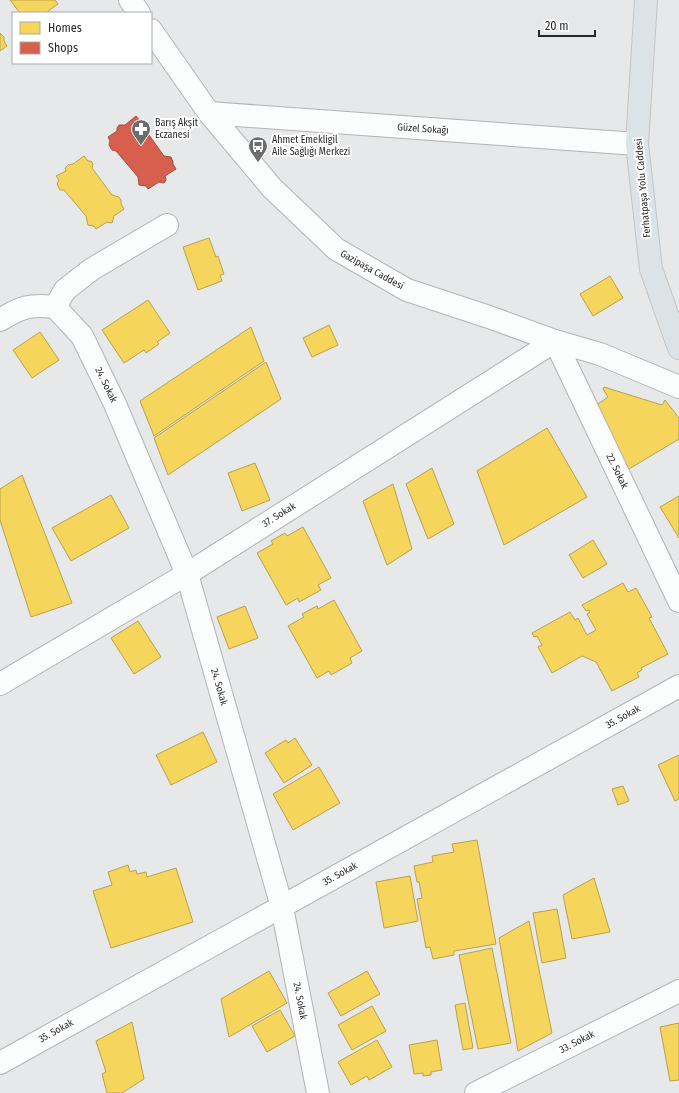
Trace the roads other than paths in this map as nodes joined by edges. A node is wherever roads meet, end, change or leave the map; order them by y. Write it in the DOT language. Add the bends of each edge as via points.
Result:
graph roads {
  1 [pos="130,0"];
  2 [pos="646,0"];
  3 [pos="138,12"];
  4 [pos="152,31"];
  5 [pos="209,113"];
  6 [pos="637,144"];
  7 [pos="167,225"];
  8 [pos="55,307"];
  9 [pos="0,320"];
  10 [pos="678,339"];
  11 [pos="555,341"];
  12 [pos="679,387"];
  13 [pos="187,574"];
  14 [pos="679,600"];
  15 [pos="0,684"];
  16 [pos="679,686"];
  17 [pos="282,907"];
  18 [pos="679,991"];
  19 [pos="0,1062"];
  20 [pos="318,1093"];
  21 [pos="476,1093"];
  1 -- 3 [label="street"];
  2 -- 6 [label="main road, Ferhatpaşa Yolu Caddesi"];
  4 -- 5 [label="street, Gazipaşa Caddesi"];
  5 -- 6 [label="street, Güzel Sokağı"];
  5 -- 11 [label="street, Gazipaşa Caddesi" via="272,188 336,249 407,290 489,316"];
  6 -- 10 [label="main road, Ferhatpaşa Yolu Caddesi" via="651,269"];
  7 -- 8 [label="street" via="92,269 65,290"];
  8 -- 9 [label="street" via="28,306 15,310"];
  8 -- 13 [label="street, 24. Sokak" via="82,336 115,404"];
  11 -- 12 [label="street, Gazipaşa Caddesi" via="600,354"];
  11 -- 13 [label="street, 37. Sokak"];
  11 -- 14 [label="street, 22. Sokak"];
  13 -- 15 [label="street, 37. Sokak"];
  13 -- 17 [label="street, 24. Sokak"];
  16 -- 17 [label="street, 35. Sokak"];
  17 -- 19 [label="street, 35. Sokak"];
  17 -- 20 [label="street, 24. Sokak"];
  18 -- 21 [label="street, 33. Sokak"];
}
